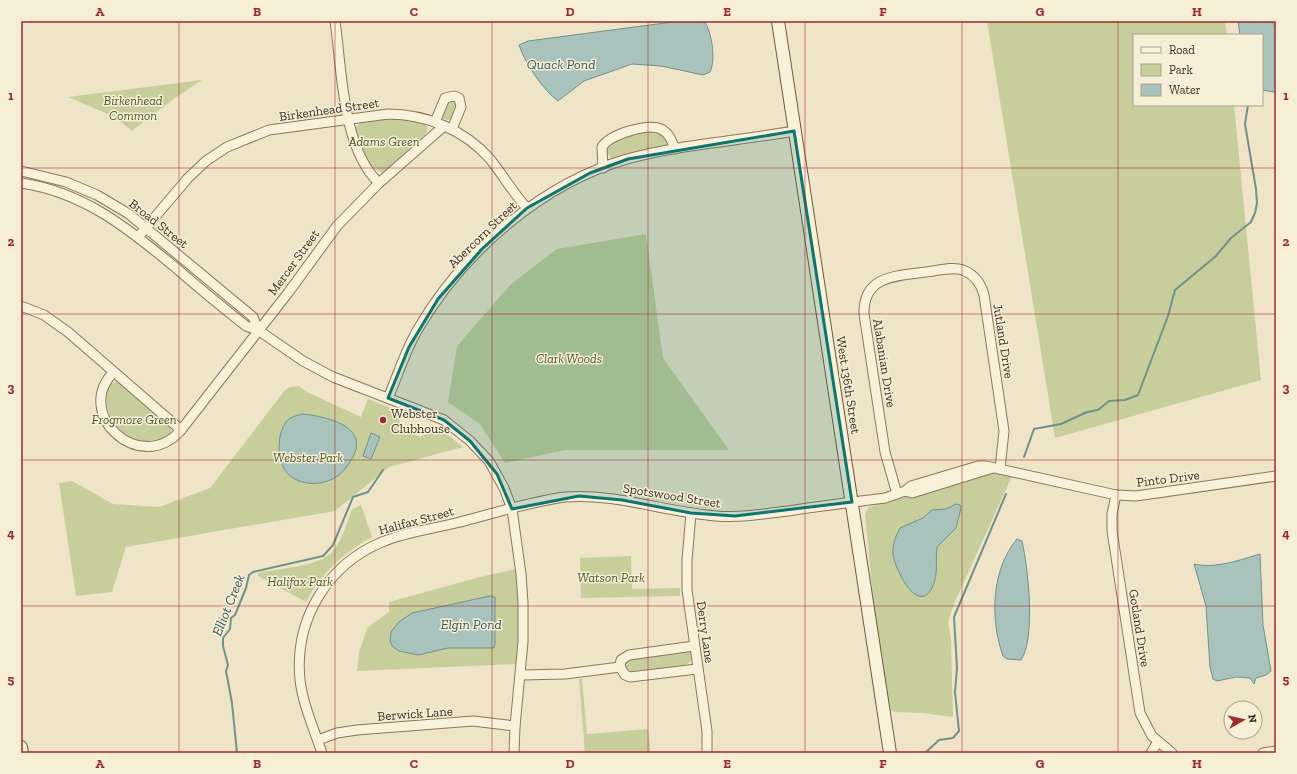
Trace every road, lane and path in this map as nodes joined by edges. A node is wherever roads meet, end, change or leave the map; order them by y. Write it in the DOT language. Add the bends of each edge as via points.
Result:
graph roads {
  1 [pos="335,21"];
  2 [pos="778,21"];
  3 [pos="348,119"];
  4 [pos="444,126"];
  5 [pos="794,131"];
  6 [pos="675,149"];
  7 [pos="603,168"];
  8 [pos="21,171"];
  9 [pos="21,183"];
  10 [pos="379,184"];
  11 [pos="527,208"];
  12 [pos="146,227"];
  13 [pos="138,237"];
  14 [pos="920,273"];
  15 [pos="21,306"];
  16 [pos="258,330"];
  17 [pos="114,372"];
  18 [pos="388,398"];
  19 [pos="181,430"];
  20 [pos="996,468"];
  21 [pos="1276,476"];
  22 [pos="901,493"];
  23 [pos="1116,495"];
  24 [pos="852,502"];
  25 [pos="512,509"];
  26 [pos="691,514"];
  27 [pos="694,646"];
  28 [pos="620,667"];
  29 [pos="697,668"];
  30 [pos="521,675"];
  31 [pos="515,726"];
  32 [pos="318,740"];
  33 [pos="1157,743"];
  34 [pos="21,747"];
  35 [pos="1276,751"];
  36 [pos="22,753"];
  37 [pos="322,753"];
  38 [pos="514,753"];
  39 [pos="707,753"];
  40 [pos="890,753"];
  41 [pos="1151,753"];
  42 [pos="1172,753"];
  43 [pos="1263,753"];
  1 -- 3 [label="street"];
  2 -- 5 [label="street, West 136th Street"];
  3 -- 4 [label="street, Birkenhead Street" via="400,114"];
  3 -- 10 [label="street" via="353,141 360,156"];
  3 -- 12 [label="street, Birkenhead Street" via="269,130 227,147 206,161 188,178"];
  4 -- 10 [label="street, Mercer Street"];
  4 -- 11 [label="street, Birkenhead Street" via="472,141 489,158"];
  5 -- 6 [label="street, Abercorn Street"];
  5 -- 24 [label="street, West 136th Street"];
  6 -- 7 [label="street, Abercorn Street" via="628,159"];
  6 -- 7 [label="street" via="667,133 658,128 646,127 609,139 602,146"];
  7 -- 11 [label="street, Abercorn Street" via="570,183"];
  8 -- 12 [label="street, Broad Street" via="82,188 129,214"];
  9 -- 13 [label="street, Broad Street" via="51,190 86,204"];
  10 -- 16 [label="street, Mercer Street" via="333,230"];
  11 -- 18 [label="street, Abercorn Street" via="482,248 438,299 409,347"];
  12 -- 13 [label="street, Birkenhead Street"];
  12 -- 16 [label="street, Broad Street" via="253,317"];
  13 -- 16 [label="street, Broad Street" via="246,326"];
  14 -- 20 [label="street, Jutland Drive" via="962,269 976,278 982,289 1004,431"];
  14 -- 22 [label="street, Alabanian Drive" via="883,279 870,290 864,300 885,452"];
  15 -- 17 [label="street" via="53,320"];
  16 -- 18 [label="street, Broad Street" via="303,361 333,377"];
  16 -- 19 [label="street, Mercer Street"];
  17 -- 19 [label="street"];
  17 -- 19 [label="street, Mercer Street" via="102,390 102,407 108,425 119,438 136,446 153,447 169,442"];
  18 -- 25 [label="street, Broad Street" via="444,420 470,441 493,468"];
  20 -- 22 [label="street, Pinto Drive" via="978,466 911,486"];
  20 -- 23 [label="street, Pinto Drive"];
  21 -- 23 [label="street, Pinto Drive" via="1147,496"];
  22 -- 24 [label="street, Pinto Drive"];
  23 -- 33 [label="street, Gotland Drive" via="1112,531 1140,713 1147,730"];
  24 -- 26 [label="street, Spotswood Street" via="757,515"];
  24 -- 40 [label="street, West 136th Street"];
  25 -- 26 [label="street, Spotswood Street" via="552,498 579,496 622,500"];
  25 -- 30 [label="street, Broad Street" via="524,603"];
  25 -- 32 [label="street, Halifax Street" via="383,541 345,564 334,575 307,618 300,652 299,667 303,694"];
  26 -- 27 [label="street, Derry Lane" via="687,576"];
  27 -- 28 [label="street" via="629,655 621,660"];
  27 -- 29 [label="street, Derry Lane"];
  28 -- 29 [label="street" via="625,676 630,677"];
  28 -- 30 [label="street" via="565,674"];
  29 -- 39 [label="street, Derry Lane" via="707,731"];
  30 -- 31 [label="street, Broad Street"];
  31 -- 32 [label="street, Berwick Lane" via="474,721 357,730 337,733"];
  31 -- 38 [label="street, Broad Street"];
  32 -- 37 [label="street, Halifax Street"];
  33 -- 41 [label="street"];
  33 -- 42 [label="street, Gotland Drive"];
  34 -- 36 [label="street"];
  35 -- 43 [label="street"];
}
